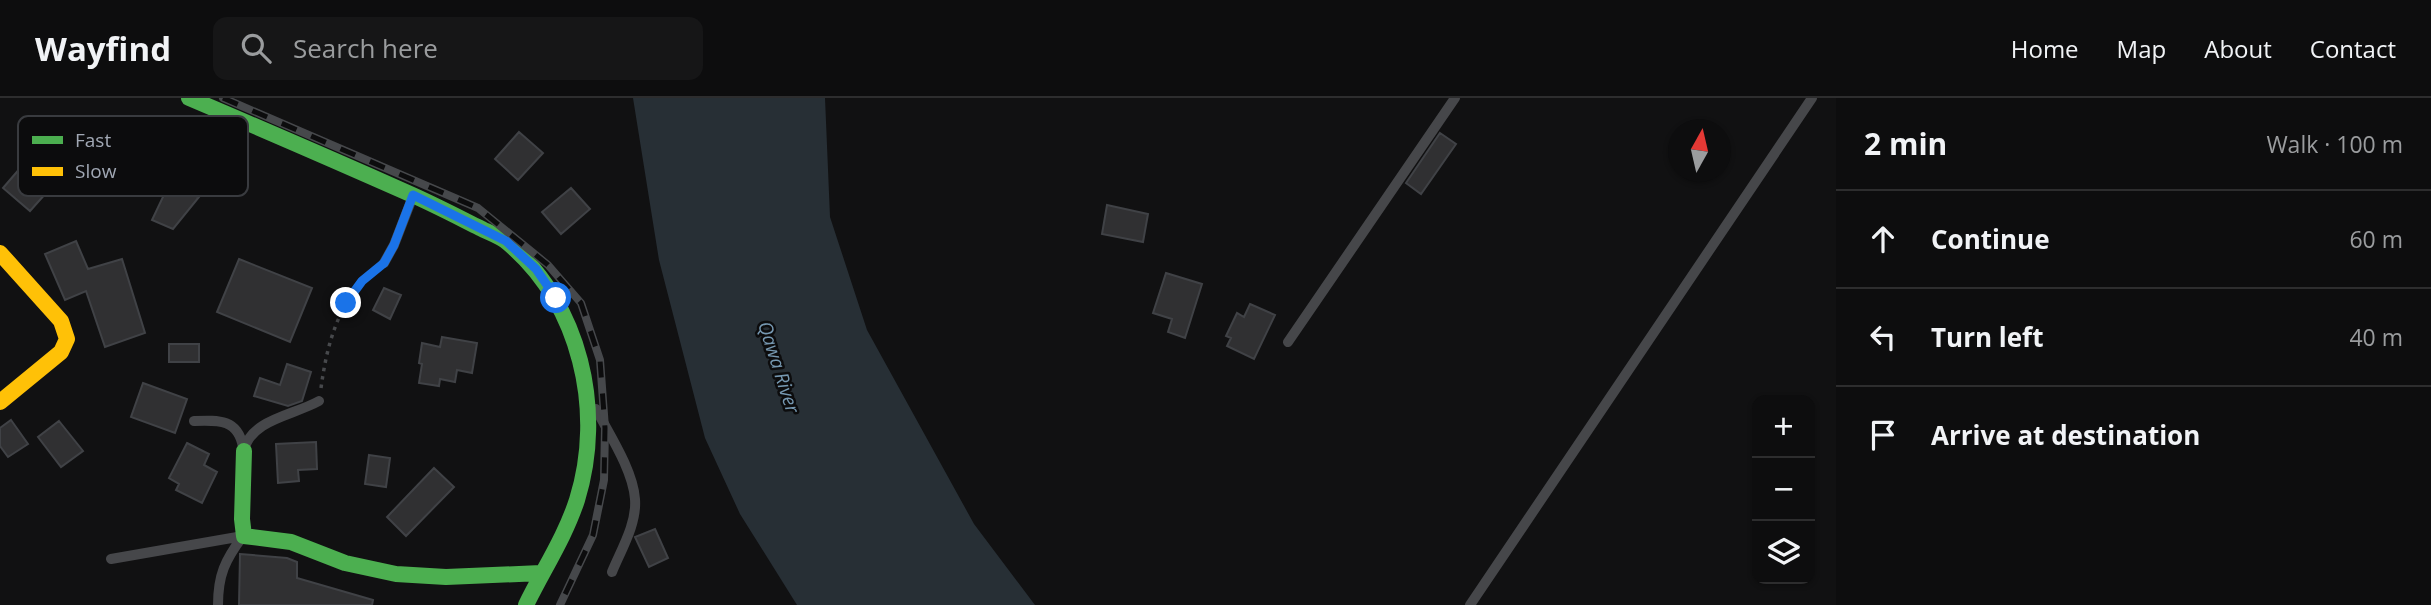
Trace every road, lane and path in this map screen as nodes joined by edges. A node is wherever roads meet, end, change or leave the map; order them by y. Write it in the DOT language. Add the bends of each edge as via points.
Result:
graph roads {
  1 [pos="189,98"];
  2 [pos="1455,98"];
  3 [pos="1812,98"];
  4 [pos="231,116"];
  5 [pos="248,124"];
  6 [pos="413,195"];
  7 [pos="0,253"];
  8 [pos="384,263"];
  9 [pos="1288,342"];
  10 [pos="587,394"];
  11 [pos="319,401"];
  12 [pos="0,402"];
  13 [pos="194,421"];
  14 [pos="244,451"];
  15 [pos="244,536"];
  16 [pos="111,559"];
  17 [pos="612,572"];
  18 [pos="541,573"];
  19 [pos="218,605"];
  20 [pos="526,605"];
  21 [pos="1470,605"];
  1 -- 4 [label="street"];
  2 -- 9 [label="lane"];
  3 -- 21 [label="lane"];
  5 -- 6 [label="street"];
  6 -- 8 [label="lane"];
  6 -- 10 [label="street" via="506,241 536,269 570,330"];
  7 -- 12 [label="street" via="61,321 67,339 61,352"];
  8 -- 11 [label="path" via="362,281 336,322"];
  10 -- 17 [label="lane" via="627,469 635,499 631,526"];
  10 -- 18 [label="street" via="589,425 581,484 570,520"];
  11 -- 14 [label="lane" via="266,423 247,439"];
  13 -- 14 [label="lane" via="229,424 240,433"];
  14 -- 15 [label="street"];
  15 -- 16 [label="lane"];
  15 -- 18 [label="street" via="291,542 345,563 396,574"];
  15 -- 19 [label="lane" via="227,558 218,583"];
  18 -- 20 [label="street"];
}
